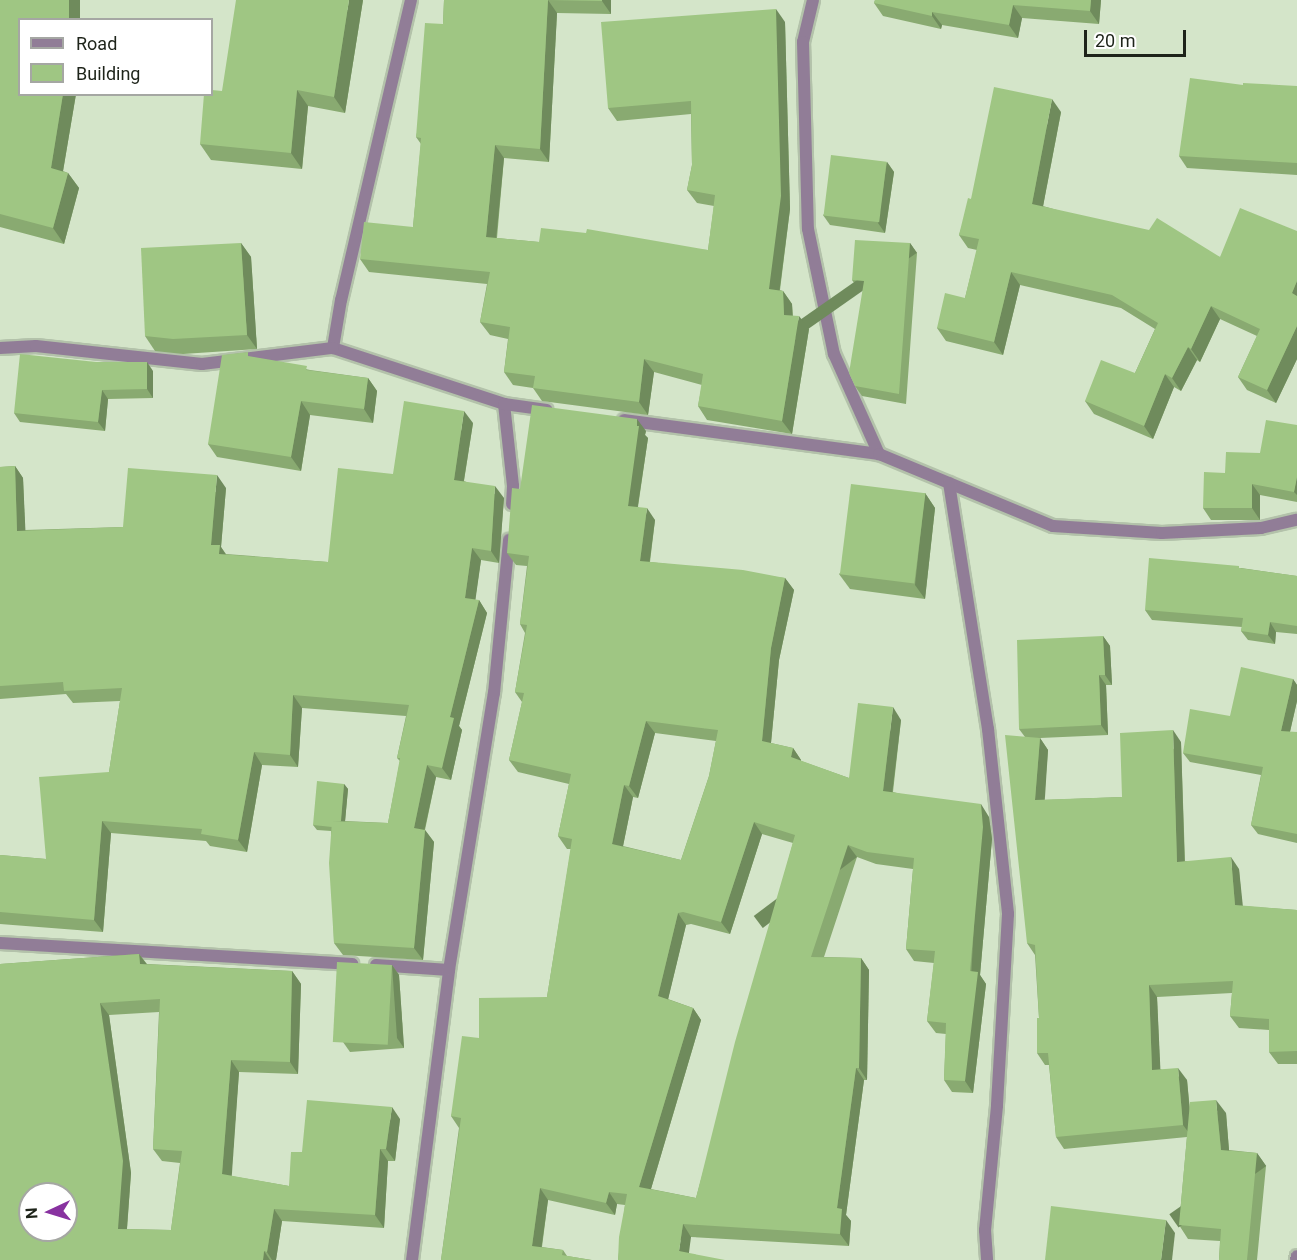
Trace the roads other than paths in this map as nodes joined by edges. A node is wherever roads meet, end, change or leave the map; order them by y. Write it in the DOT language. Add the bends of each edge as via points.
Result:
graph roads {
  1 [pos="411,0"];
  2 [pos="813,0"];
  3 [pos="0,348"];
  4 [pos="333,348"];
  5 [pos="504,404"];
  6 [pos="563,412"];
  7 [pos="610,418"];
  8 [pos="879,454"];
  9 [pos="949,483"];
  10 [pos="1297,520"];
  11 [pos="0,943"];
  12 [pos="449,970"];
  13 [pos="412,1260"];
  14 [pos="987,1260"];
  1 -- 4 [label="street"];
  2 -- 8 [label="street" via="803,42 808,229 834,354"];
  3 -- 4 [label="street" via="36,346 202,364"];
  4 -- 5 [label="street"];
  5 -- 6 [label="street"];
  5 -- 12 [label="street" via="513,486 511,524 494,693"];
  7 -- 8 [label="street"];
  8 -- 9 [label="street"];
  9 -- 10 [label="street" via="1053,526 1162,533 1261,528"];
  9 -- 14 [label="street" via="988,729 1008,914 998,1106 985,1230"];
  11 -- 12 [label="street"];
  12 -- 13 [label="street"];
}
